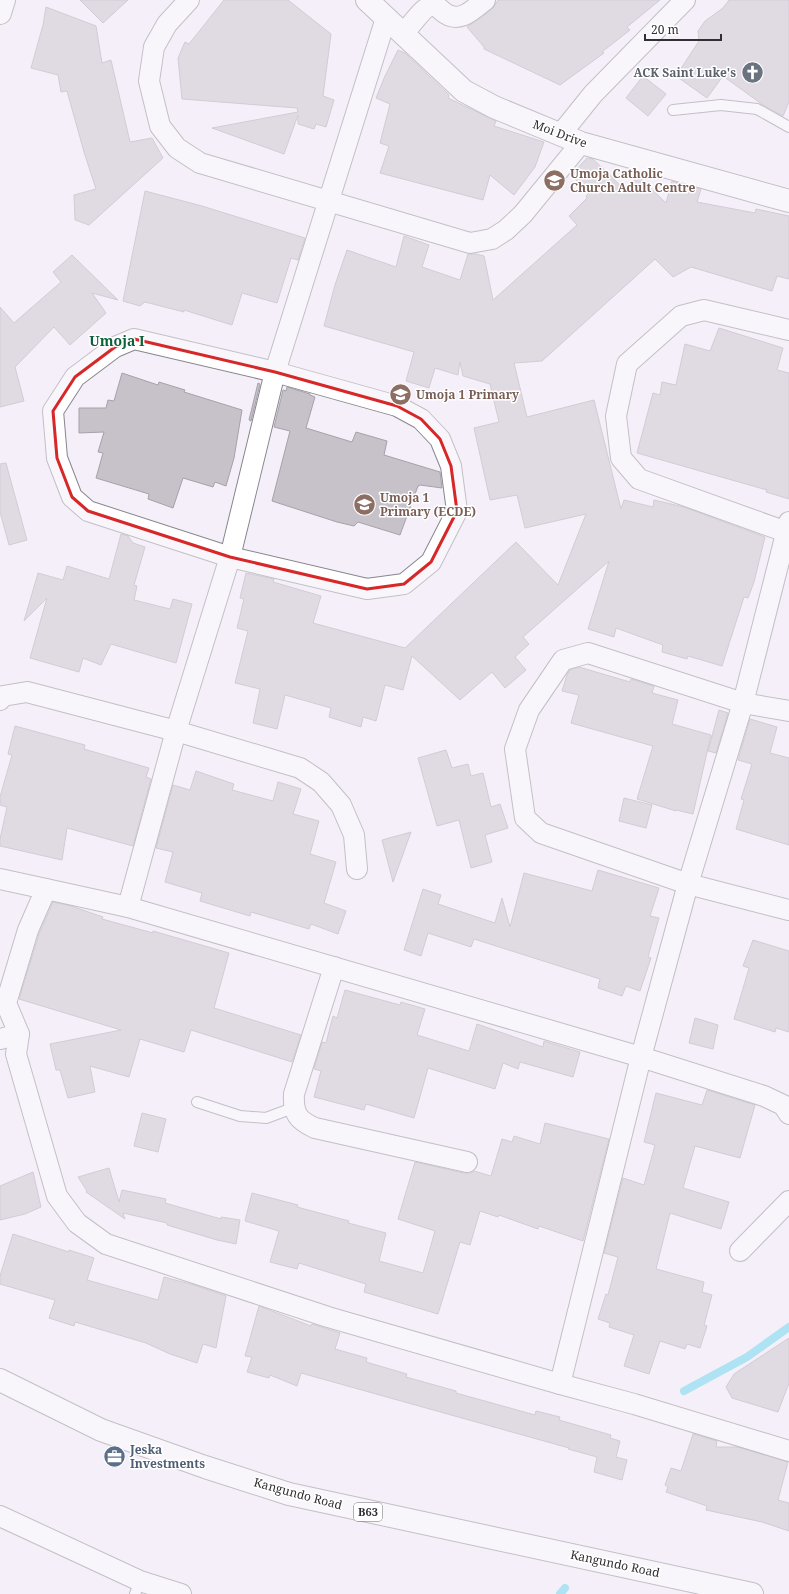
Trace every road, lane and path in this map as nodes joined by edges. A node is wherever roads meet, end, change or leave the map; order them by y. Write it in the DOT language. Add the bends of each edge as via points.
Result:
graph roads {
  1 [pos="4,0"];
  2 [pos="189,0"];
  3 [pos="367,0"];
  4 [pos="485,0"];
  5 [pos="685,0"];
  6 [pos="0,13"];
  7 [pos="386,18"];
  8 [pos="403,34"];
  9 [pos="673,110"];
  10 [pos="789,127"];
  11 [pos="560,135"];
  12 [pos="581,143"];
  13 [pos="789,201"];
  14 [pos="328,202"];
  15 [pos="789,330"];
  16 [pos="275,372"];
  17 [pos="788,529"];
  18 [pos="230,557"];
  19 [pos="0,700"];
  20 [pos="743,703"];
  21 [pos="789,711"];
  22 [pos="176,731"];
  23 [pos="357,869"];
  24 [pos="0,879"];
  25 [pos="688,884"];
  26 [pos="46,889"];
  27 [pos="128,907"];
  28 [pos="789,910"];
  29 [pos="334,967"];
  30 [pos="19,1034"];
  31 [pos="0,1039"];
  32 [pos="641,1057"];
  33 [pos="197,1102"];
  34 [pos="294,1108"];
  35 [pos="789,1114"];
  36 [pos="467,1162"];
  37 [pos="789,1201"];
  38 [pos="740,1251"];
  39 [pos="0,1380"];
  40 [pos="560,1384"];
  41 [pos="789,1451"];
  42 [pos="0,1516"];
  43 [pos="138,1587"];
  44 [pos="181,1594"];
  45 [pos="752,1594"];
  1 -- 6 [label="main road"];
  2 -- 14 [label="street" via="167,24 154,47 149,81 160,126 177,148 200,163"];
  3 -- 7 [label="main road, Moi Drive"];
  4 -- 8 [label="street" via="458,17 448,16 436,6 430,6"];
  5 -- 11 [label="street" via="594,94"];
  7 -- 8 [label="main road, Moi Drive"];
  7 -- 14 [label="street"];
  8 -- 11 [label="main road, Moi Drive" via="464,91 494,107"];
  9 -- 10 [label="lane" via="721,105 757,109"];
  11 -- 12 [label="main road, Moi Drive"];
  12 -- 13 [label="main road, Moi Drive"];
  12 -- 14 [label="street" via="523,214 492,239 470,243"];
  14 -- 16 [label="street"];
  15 -- 17 [label="street" via="704,310 681,316 627,364 616,416 621,458 640,479"];
  16 -- 18 [label="street"];
  16 -- 18 [label="street" via="134,339 115,347 75,377 53,411 57,458 72,497 88,511"];
  16 -- 18 [label="street" via="397,406 421,419 440,439 451,466 457,511 431,562 404,584 367,589"];
  17 -- 20 [label="street"];
  18 -- 22 [label="street"];
  19 -- 22 [label="street" via="3,696 28,692"];
  20 -- 21 [label="street"];
  20 -- 25 [label="street"];
  20 -- 25 [label="street" via="588,653 563,660 529,710 515,749 525,818 541,833"];
  22 -- 23 [label="street" via="300,768 321,782 341,805 354,835"];
  22 -- 27 [label="street"];
  24 -- 26 [label="street"];
  25 -- 28 [label="street"];
  25 -- 32 [label="street"];
  26 -- 27 [label="street"];
  26 -- 30 [label="street" via="28,930 6,1003"];
  27 -- 29 [label="street"];
  29 -- 32 [label="street"];
  29 -- 34 [label="street" via="294,1094"];
  30 -- 31 [label="street"];
  30 -- 40 [label="street" via="16,1054 57,1196 77,1223 106,1244 328,1317"];
  32 -- 35 [label="street" via="764,1096 783,1105"];
  32 -- 40 [label="street"];
  33 -- 34 [label="lane" via="240,1116 266,1118"];
  34 -- 36 [label="street" via="302,1122 315,1128"];
  37 -- 38 [label="street"];
  39 -- 45 [label="main road, Kangundo Road / B63" via="101,1430 289,1494"];
  40 -- 41 [label="street"];
  42 -- 43 [label="street"];
  43 -- 44 [label="street"];
}
